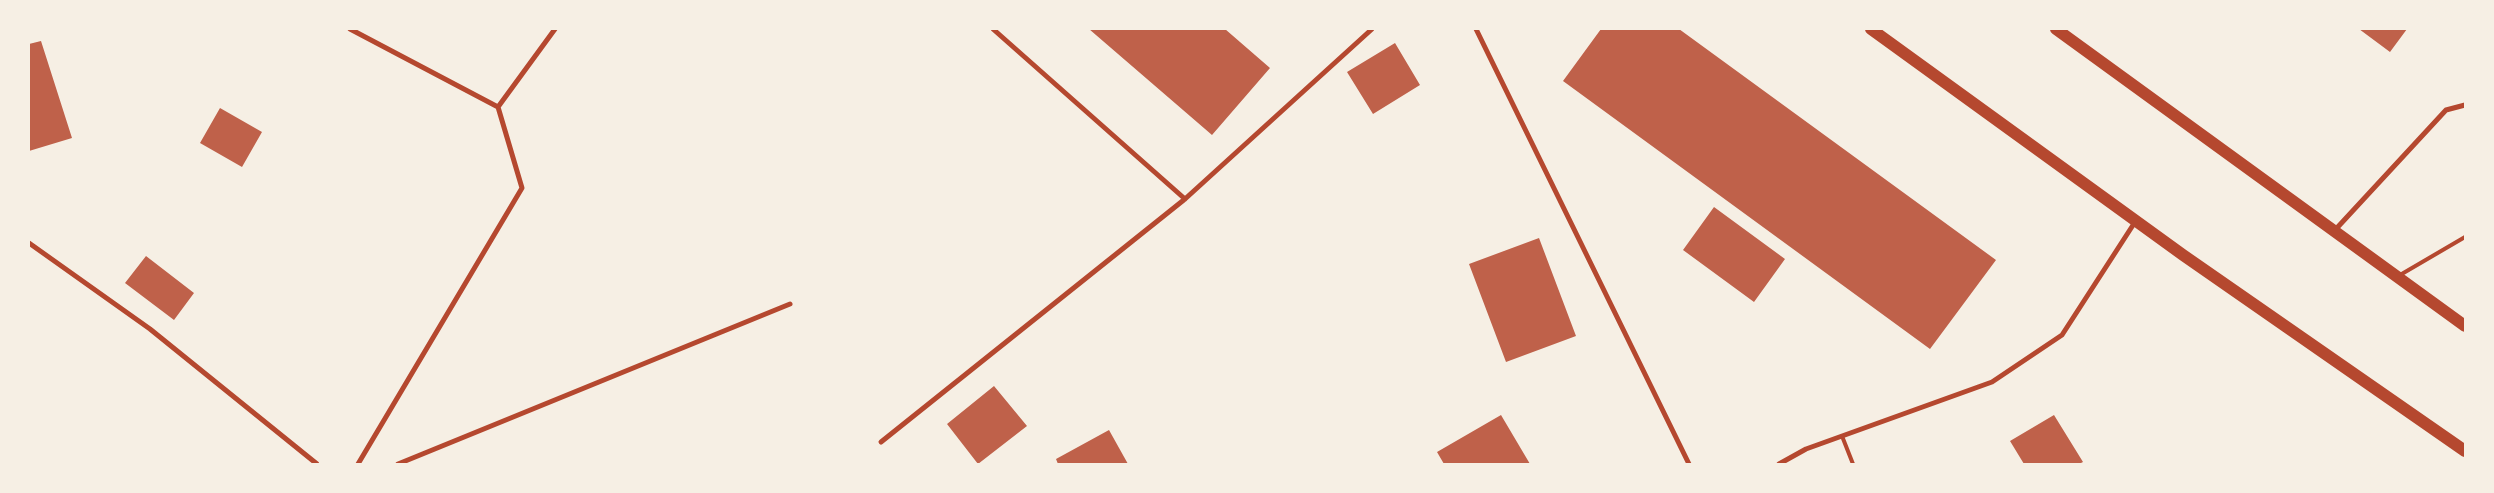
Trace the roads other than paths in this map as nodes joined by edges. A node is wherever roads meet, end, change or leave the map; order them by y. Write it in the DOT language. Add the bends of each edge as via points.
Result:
graph roads {
  1 [pos="350,29"];
  2 [pos="555,29"];
  3 [pos="993,29"];
  4 [pos="1372,29"];
  5 [pos="1476,29"];
  6 [pos="1871,29"];
  7 [pos="2056,29"];
  8 [pos="2465,105"];
  9 [pos="498,107"];
  10 [pos="1185,199"];
  11 [pos="2136,221"];
  12 [pos="2335,230"];
  13 [pos="2465,237"];
  14 [pos="29,242"];
  15 [pos="2398,276"];
  16 [pos="790,304"];
  17 [pos="2465,326"];
  18 [pos="1842,436"];
  19 [pos="881,442"];
  20 [pos="2465,451"];
  21 [pos="317,464"];
  22 [pos="358,464"];
  23 [pos="398,464"];
  24 [pos="1689,464"];
  25 [pos="1779,464"];
  26 [pos="1853,464"];
  1 -- 9 [label="street"];
  2 -- 9 [label="street"];
  3 -- 10 [label="street"];
  4 -- 10 [label="street"];
  5 -- 24 [label="street"];
  6 -- 11 [label="main road"];
  7 -- 12 [label="main road"];
  8 -- 12 [label="street" via="2446,110"];
  9 -- 22 [label="street" via="522,188"];
  10 -- 19 [label="street"];
  11 -- 18 [label="street" via="2062,335 1992,382"];
  11 -- 20 [label="main road"];
  12 -- 15 [label="main road"];
  13 -- 15 [label="lane"];
  14 -- 21 [label="street" via="150,329"];
  15 -- 17 [label="main road"];
  16 -- 23 [label="street"];
  18 -- 25 [label="street" via="1806,449"];
  18 -- 26 [label="lane"];
}
